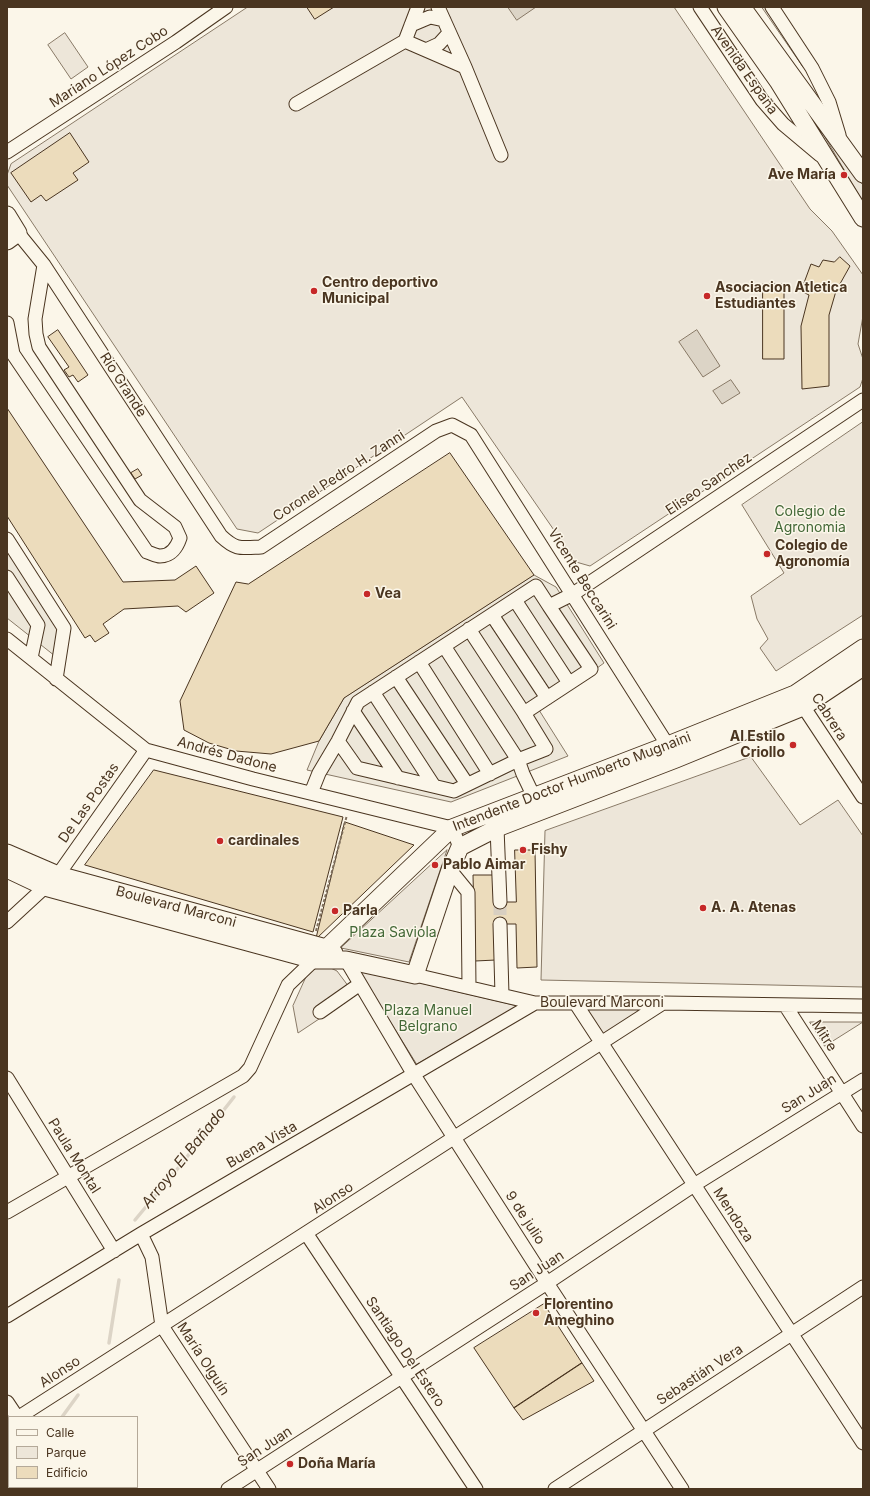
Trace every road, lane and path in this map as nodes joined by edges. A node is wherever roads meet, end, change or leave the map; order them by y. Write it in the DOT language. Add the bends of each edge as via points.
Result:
graph roads {
  1 [pos="226,7"];
  2 [pos="418,7"];
  3 [pos="438,7"];
  4 [pos="700,7"];
  5 [pos="726,7"];
  6 [pos="742,7"];
  7 [pos="772,7"];
  8 [pos="444,20"];
  9 [pos="411,25"];
  10 [pos="450,32"];
  11 [pos="405,41"];
  12 [pos="426,50"];
  13 [pos="465,67"];
  14 [pos="296,104"];
  15 [pos="841,144"];
  16 [pos="7,152"];
  17 [pos="501,155"];
  18 [pos="828,161"];
  19 [pos="863,174"];
  20 [pos="7,215"];
  21 [pos="863,218"];
  22 [pos="13,237"];
  23 [pos="44,265"];
  24 [pos="7,323"];
  25 [pos="863,400"];
  26 [pos="452,425"];
  27 [pos="7,539"];
  28 [pos="243,548"];
  29 [pos="7,577"];
  30 [pos="574,594"];
  31 [pos="515,600"];
  32 [pos="549,606"];
  33 [pos="492,615"];
  34 [pos="470,629"];
  35 [pos="7,639"];
  36 [pos="444,646"];
  37 [pos="863,648"];
  38 [pos="31,658"];
  39 [pos="419,662"];
  40 [pos="863,667"];
  41 [pos="396,677"];
  42 [pos="56,679"];
  43 [pos="569,683"];
  44 [pos="373,692"];
  45 [pos="547,698"];
  46 [pos="799,700"];
  47 [pos="353,711"];
  48 [pos="524,713"];
  49 [pos="338,741"];
  50 [pos="146,750"];
  51 [pos="672,752"];
  52 [pos="518,760"];
  53 [pos="490,774"];
  54 [pos="398,778"];
  55 [pos="467,784"];
  56 [pos="434,786"];
  57 [pos="311,793"];
  58 [pos="534,797"];
  59 [pos="863,797"];
  60 [pos="350,802"];
  61 [pos="452,828"];
  62 [pos="498,828"];
  63 [pos="460,847"];
  64 [pos="7,853"];
  65 [pos="7,869"];
  66 [pos="450,870"];
  67 [pos="58,875"];
  68 [pos="45,887"];
  69 [pos="500,902"];
  70 [pos="7,922"];
  71 [pos="500,924"];
  72 [pos="317,950"];
  73 [pos="346,960"];
  74 [pos="415,975"];
  75 [pos="360,984"];
  76 [pos="469,987"];
  77 [pos="502,995"];
  78 [pos="535,1003"];
  79 [pos="663,1003"];
  80 [pos="576,1004"];
  81 [pos="785,1004"];
  82 [pos="863,1006"];
  83 [pos="320,1012"];
  84 [pos="600,1043"];
  85 [pos="414,1075"];
  86 [pos="7,1078"];
  87 [pos="863,1080"];
  88 [pos="842,1093"];
  89 [pos="863,1126"];
  90 [pos="455,1138"];
  91 [pos="68,1176"];
  92 [pos="694,1185"];
  93 [pos="7,1212"];
  94 [pos="141,1234"];
  95 [pos="306,1234"];
  96 [pos="114,1252"];
  97 [pos="547,1283"];
  98 [pos="863,1287"];
  99 [pos="7,1316"];
  100 [pos="162,1326"];
  101 [pos="792,1334"];
  102 [pos="403,1377"];
  103 [pos="7,1402"];
  104 [pos="17,1416"];
  105 [pos="20,1416"];
  106 [pos="644,1431"];
  107 [pos="863,1443"];
  108 [pos="257,1471"];
  109 [pos="228,1489"];
  110 [pos="269,1489"];
  111 [pos="476,1489"];
  112 [pos="555,1489"];
  113 [pos="682,1489"];
  1 -- 16 [label="street, Mariano López Cobo"];
  2 -- 9 [label="street"];
  3 -- 8 [label="street"];
  4 -- 18 [label="street, Avenida España" via="762,100 783,124"];
  5 -- 18 [label="main road, Avenida España" via="778,81"];
  6 -- 15 [label="main road"];
  7 -- 15 [label="street" via="812,68 829,102"];
  8 -- 9 [label="street" via="430,17"];
  8 -- 10 [label="street"];
  9 -- 11 [label="street"];
  10 -- 12 [label="street" via="439,44"];
  10 -- 13 [label="street"];
  11 -- 12 [label="street"];
  11 -- 14 [label="street"];
  12 -- 13 [label="street"];
  13 -- 17 [label="street"];
  15 -- 19 [label="main road"];
  18 -- 21 [label="main road, Avenida España"];
  20 -- 22 [label="main road, Río Grande"];
  22 -- 23 [label="street, Río Grande"];
  23 -- 24 [label="street" via="35,319 39,347 140,500 175,527 180,538 171,552 160,556 147,552 13,354"];
  23 -- 28 [label="street, Río Grande" via="221,536 231,545"];
  25 -- 30 [label="street, Eliseo Sanchez"];
  26 -- 28 [label="street, Coronel Pedro H. Zanni" via="436,431 261,547"];
  26 -- 30 [label="street, Vicente Beccarini" via="471,435"];
  27 -- 42 [label="street" via="64,628"];
  29 -- 38 [label="street" via="38,625"];
  30 -- 32 [label="street, Eliseo Sanchez"];
  30 -- 51 [label="street, Vicente Beccarini"];
  31 -- 32 [label="street" via="536,586"];
  31 -- 33 [label="street"];
  31 -- 43 [label="street"];
  32 -- 43 [label="street" via="591,669"];
  33 -- 34 [label="street"];
  33 -- 45 [label="street"];
  34 -- 36 [label="street"];
  34 -- 48 [label="street"];
  35 -- 38 [label="street, Andrés Dadone"];
  36 -- 39 [label="street"];
  36 -- 52 [label="street"];
  37 -- 46 [label="main road, Intendente Doctor Humberto Mugnaini"];
  38 -- 42 [label="street, Andrés Dadone"];
  39 -- 41 [label="street"];
  39 -- 53 [label="street"];
  40 -- 46 [label="main road, Intendente Doctor Humberto Mugnaini"];
  41 -- 44 [label="street"];
  41 -- 55 [label="street"];
  42 -- 50 [label="street, Andrés Dadone"];
  43 -- 45 [label="street"];
  44 -- 47 [label="street" via="358,702"];
  44 -- 56 [label="street"];
  45 -- 48 [label="street"];
  46 -- 51 [label="main road, Intendente Doctor Humberto Mugnaini"];
  46 -- 59 [label="street, Cabrera"];
  47 -- 49 [label="street"];
  47 -- 54 [label="street"];
  48 -- 52 [label="street" via="546,749"];
  49 -- 54 [label="street" via="358,768"];
  49 -- 57 [label="street" via="319,773"];
  50 -- 57 [label="street, Andrés Dadone"];
  50 -- 67 [label="street, De Las Postas"];
  51 -- 58 [label="main road, Intendente Doctor Humberto Mugnaini"];
  51 -- 62 [label="main road, Intendente Doctor Humberto Mugnaini"];
  52 -- 53 [label="street"];
  52 -- 58 [label="street"];
  53 -- 55 [label="street"];
  54 -- 56 [label="street"];
  55 -- 56 [label="street" via="454,791"];
  57 -- 60 [label="street, Andrés Dadone"];
  58 -- 61 [label="main road, Intendente Doctor Humberto Mugnaini"];
  60 -- 61 [label="street, Andrés Dadone"];
  60 -- 72 [label="path" via="326,897"];
  61 -- 63 [label="street"];
  61 -- 72 [label="main road, Intendente Doctor Humberto Mugnaini"];
  62 -- 63 [label="main road, Intendente Doctor Humberto Mugnaini"];
  62 -- 69 [label="street"];
  63 -- 66 [label="main road, Intendente Doctor Humberto Mugnaini"];
  64 -- 67 [label="main road, Boulevard Marconi"];
  65 -- 68 [label="main road, Boulevard Marconi"];
  66 -- 74 [label="main road, Intendente Doctor Humberto Mugnaini"];
  66 -- 76 [label="street" via="468,892"];
  67 -- 72 [label="main road, Boulevard Marconi"];
  68 -- 70 [label="street"];
  68 -- 72 [label="main road, Boulevard Marconi"];
  71 -- 77 [label="street"];
  72 -- 73 [label="main road, Boulevard Marconi"];
  72 -- 91 [label="street, Intendente Doctor Humberto Mugnaini" via="288,985 250,1068 242,1076"];
  73 -- 74 [label="main road, Boulevard Marconi"];
  73 -- 75 [label="street, 9 de julio"];
  74 -- 76 [label="street, Boulevard Marconi"];
  75 -- 83 [label="street"];
  75 -- 85 [label="street, 9 de julio"];
  76 -- 77 [label="street, Boulevard Marconi"];
  77 -- 78 [label="street, Boulevard Marconi"];
  78 -- 80 [label="street, Boulevard Marconi"];
  78 -- 85 [label="street, Buena Vista"];
  79 -- 80 [label="street, Boulevard Marconi"];
  79 -- 81 [label="street, Boulevard Marconi"];
  79 -- 84 [label="street, Alonso"];
  80 -- 84 [label="street, Mendoza"];
  81 -- 82 [label="street, Boulevard Marconi"];
  81 -- 88 [label="street, Mitre"];
  84 -- 90 [label="street, Alonso"];
  84 -- 92 [label="street, Mendoza"];
  85 -- 90 [label="street, 9 de julio"];
  85 -- 94 [label="street, Buena Vista"];
  86 -- 91 [label="street, Paula Montal"];
  87 -- 88 [label="street, San Juan"];
  88 -- 89 [label="street, Mitre"];
  88 -- 92 [label="street, San Juan"];
  90 -- 95 [label="street, Alonso"];
  90 -- 97 [label="street, 9 de julio"];
  91 -- 93 [label="street, Intendente Doctor Humberto Mugnaini"];
  91 -- 96 [label="street, Paula Montal"];
  92 -- 97 [label="street, San Juan"];
  92 -- 101 [label="street, Mendoza"];
  94 -- 96 [label="street, Buena Vista"];
  94 -- 100 [label="street, María Olguín" via="152,1257"];
  95 -- 100 [label="street, Alonso"];
  95 -- 102 [label="street, Santiago Del Estero"];
  96 -- 99 [label="street, Buena Vista"];
  97 -- 102 [label="street, San Juan"];
  97 -- 106 [label="street, 9 de julio"];
  98 -- 101 [label="street, Sebastián Vera"];
  100 -- 105 [label="street, Alonso"];
  100 -- 108 [label="street, María Olguín"];
  101 -- 106 [label="street, Sebastián Vera"];
  101 -- 107 [label="street, Mendoza"];
  102 -- 108 [label="street, San Juan"];
  102 -- 111 [label="street, Santiago Del Estero"];
  103 -- 104 [label="street"];
  106 -- 112 [label="street, Sebastián Vera"];
  106 -- 113 [label="street, 9 de julio"];
  108 -- 109 [label="street, San Juan"];
  108 -- 110 [label="street, María Olguín"];
}
